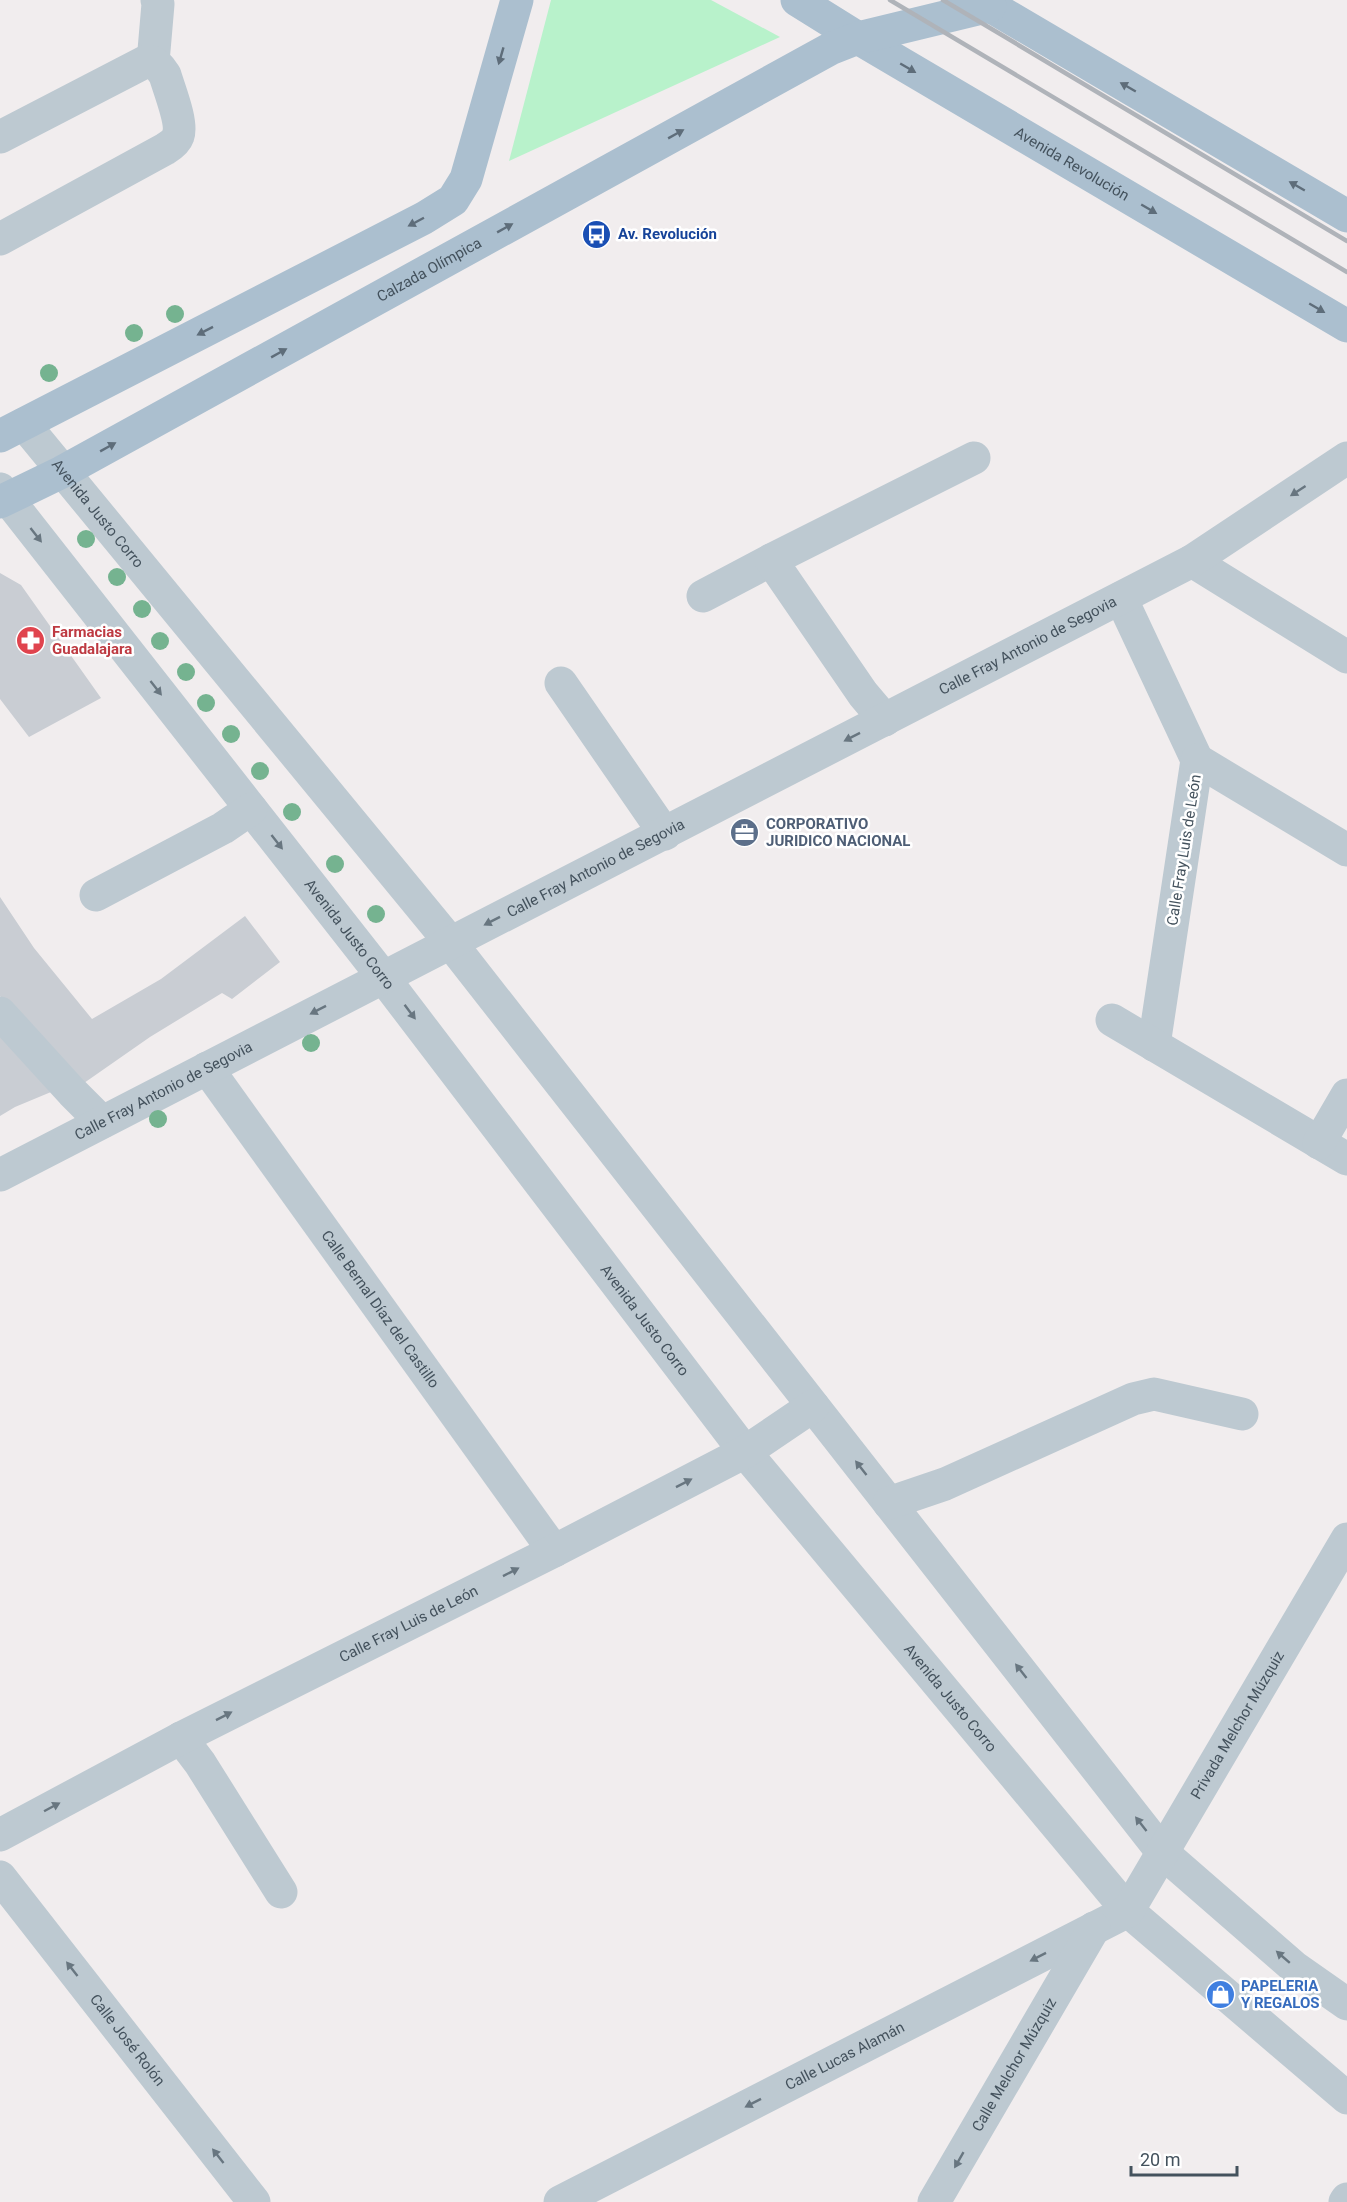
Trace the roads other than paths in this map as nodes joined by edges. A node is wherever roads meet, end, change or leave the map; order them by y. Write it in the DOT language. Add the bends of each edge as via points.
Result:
graph roads {
  1 [pos="157,0"];
  2 [pos="517,0"];
  3 [pos="797,0"];
  4 [pos="992,2"];
  5 [pos="858,38"];
  6 [pos="153,62"];
  7 [pos="0,137"];
  8 [pos="1347,216"];
  9 [pos="0,239"];
  10 [pos="1347,326"];
  11 [pos="12,430"];
  12 [pos="974,458"];
  13 [pos="1347,458"];
  14 [pos="62,472"];
  15 [pos="2,496"];
  16 [pos="771,560"];
  17 [pos="1192,561"];
  18 [pos="703,596"];
  19 [pos="1121,598"];
  20 [pos="1347,657"];
  21 [pos="561,683"];
  22 [pos="885,720"];
  23 [pos="1197,760"];
  24 [pos="251,809"];
  25 [pos="665,834"];
  26 [pos="1347,850"];
  27 [pos="96,895"];
  28 [pos="450,942"];
  29 [pos="383,977"];
  30 [pos="0,1013"];
  31 [pos="1112,1020"];
  32 [pos="1154,1045"];
  33 [pos="207,1068"];
  34 [pos="1347,1095"];
  35 [pos="102,1122"];
  36 [pos="1319,1143"];
  37 [pos="1347,1159"];
  38 [pos="0,1175"];
  39 [pos="813,1407"];
  40 [pos="1242,1414"];
  41 [pos="745,1452"];
  42 [pos="889,1503"];
  43 [pos="1347,1539"];
  44 [pos="554,1551"];
  45 [pos="181,1738"];
  46 [pos="0,1835"];
  47 [pos="1163,1853"];
  48 [pos="0,1877"];
  49 [pos="281,1892"];
  50 [pos="1128,1911"];
  51 [pos="1094,1928"];
  52 [pos="1347,2004"];
  53 [pos="1347,2098"];
  54 [pos="254,2202"];
  55 [pos="560,2202"];
  56 [pos="934,2202"];
  1 -- 6 [label="street"];
  2 -- 11 [label="main road, one-way" via="466,179 453,200"];
  3 -- 5 [label="main road, Avenida Revolución"];
  4 -- 5 [label="main road, Calzada Olímpica"];
  8 -- 4 [label="main road, one-way"];
  5 -- 10 [label="main road, Avenida Revolución, one-way"];
  14 -- 5 [label="main road, Calzada Olímpica, one-way" via="819,55"];
  6 -- 7 [label="street" via="138,65"];
  6 -- 9 [label="street" via="165,75 180,127 174,143"];
  11 -- 14 [label="street, Avenida Justo Corro"];
  12 -- 16 [label="street"];
  13 -- 17 [label="street, Calle Fray Antonio de Segovia, one-way"];
  14 -- 15 [label="main road, Calzada Olímpica"];
  14 -- 28 [label="street, Avenida Justo Corro"];
  15 -- 24 [label="street, Avenida Justo Corro, one-way"];
  16 -- 18 [label="street"];
  16 -- 22 [label="street"];
  17 -- 19 [label="street, Calle Fray Antonio de Segovia"];
  17 -- 20 [label="street"];
  19 -- 22 [label="street, Calle Fray Antonio de Segovia"];
  19 -- 23 [label="street, Calle Fray Luis de León"];
  21 -- 25 [label="street"];
  22 -- 25 [label="street, Calle Fray Antonio de Segovia, one-way"];
  23 -- 26 [label="street"];
  23 -- 32 [label="street, Calle Fray Luis de León"];
  24 -- 27 [label="street" via="224,828"];
  24 -- 29 [label="street, Avenida Justo Corro, one-way"];
  25 -- 28 [label="street, Calle Fray Antonio de Segovia, one-way"];
  28 -- 29 [label="street, Calle Fray Antonio de Segovia"];
  28 -- 39 [label="street, Avenida Justo Corro"];
  29 -- 33 [label="street, Calle Fray Antonio de Segovia, one-way"];
  29 -- 41 [label="street, Avenida Justo Corro, one-way"];
  30 -- 35 [label="street"];
  31 -- 32 [label="street"];
  32 -- 36 [label="street"];
  33 -- 35 [label="street, Calle Fray Antonio de Segovia"];
  33 -- 44 [label="street, Calle Bernal Díaz del Castillo"];
  34 -- 36 [label="street"];
  35 -- 38 [label="street, Calle Fray Antonio de Segovia"];
  36 -- 37 [label="street"];
  39 -- 41 [label="street, Calle Fray Luis de León"];
  42 -- 39 [label="street, Avenida Justo Corro, one-way"];
  40 -- 42 [label="street" via="1154,1395 1133,1399 945,1484"];
  44 -- 41 [label="street, Calle Fray Luis de León, one-way"];
  41 -- 50 [label="street, Avenida Justo Corro"];
  47 -- 42 [label="street, Avenida Justo Corro, one-way"];
  43 -- 47 [label="street, Privada Melchor Múzquiz"];
  45 -- 44 [label="street, Calle Fray Luis de León, one-way"];
  46 -- 45 [label="street, Calle Fray Luis de León, one-way"];
  45 -- 49 [label="street"];
  47 -- 50 [label="street, Privada Melchor Múzquiz"];
  52 -- 47 [label="street, Avenida Justo Corro, one-way" via="1294,1967"];
  54 -- 48 [label="street, Calle José Rolón, one-way"];
  50 -- 51 [label="street, Calle Lucas Alamán"];
  50 -- 53 [label="street, Avenida Justo Corro"];
  51 -- 55 [label="street, Calle Lucas Alamán, one-way"];
  51 -- 56 [label="street, Calle Melchor Múzquiz, one-way"];
}
